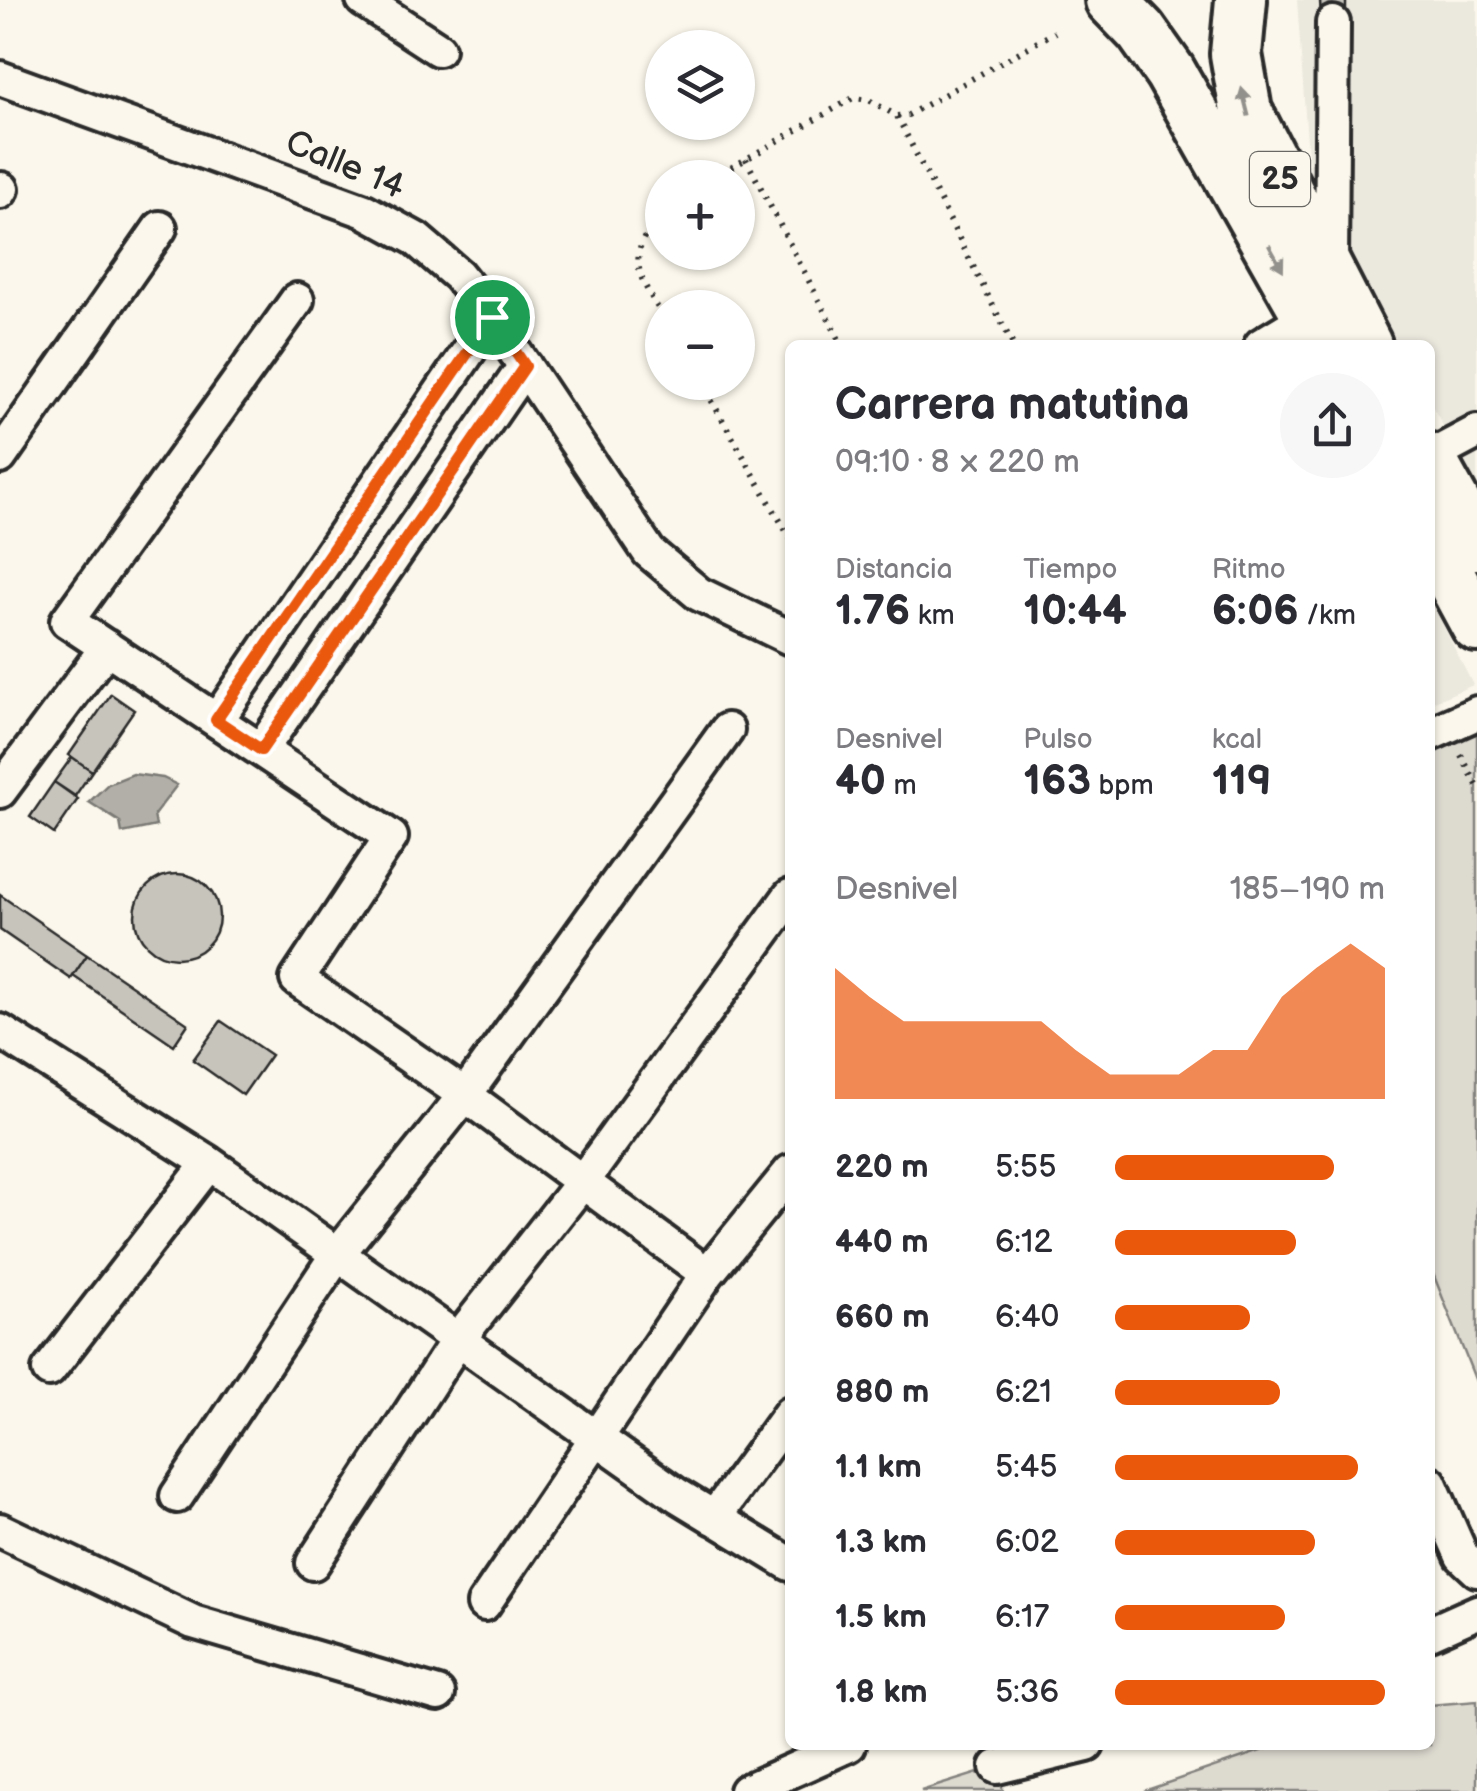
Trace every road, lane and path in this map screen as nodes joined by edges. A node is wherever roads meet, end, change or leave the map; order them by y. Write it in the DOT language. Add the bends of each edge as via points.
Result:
graph roads {
  1 [pos="364,0"];
  2 [pos="1111,0"];
  3 [pos="1241,0"];
  4 [pos="1333,23"];
  5 [pos="1054,32"];
  6 [pos="438,49"];
  7 [pos="0,78"];
  8 [pos="896,116"];
  9 [pos="746,159"];
  10 [pos="160,228"];
  11 [pos="645,237"];
  12 [pos="648,290"];
  13 [pos="297,300"];
  14 [pos="1322,314"];
  15 [pos="492,317"];
  16 [pos="839,340"];
  17 [pos="1010,340"];
  18 [pos="1270,340"];
  19 [pos="1359,340"];
  20 [pos="525,366"];
  21 [pos="711,400"];
  22 [pos="1477,432"];
  23 [pos="0,458"];
  24 [pos="1444,468"];
  25 [pos="785,529"];
  26 [pos="1477,544"];
  27 [pos="1435,548"];
  28 [pos="1477,626"];
  29 [pos="785,632"];
  30 [pos="107,647"];
  31 [pos="1477,713"];
  32 [pos="216,720"];
  33 [pos="726,730"];
  34 [pos="1435,732"];
  35 [pos="261,750"];
  36 [pos="0,792"];
  37 [pos="785,903"];
  38 [pos="0,1031"];
  39 [pos="465,1095"];
  40 [pos="209,1163"];
  41 [pos="785,1178"];
  42 [pos="583,1181"];
  43 [pos="336,1256"];
  44 [pos="707,1274"];
  45 [pos="456,1341"];
  46 [pos="50,1370"];
  47 [pos="785,1420"];
  48 [pos="594,1438"];
  49 [pos="1435,1494"];
  50 [pos="177,1496"];
  51 [pos="714,1518"];
  52 [pos="0,1530"];
  53 [pos="785,1561"];
  54 [pos="313,1563"];
  55 [pos="1477,1570"];
  56 [pos="484,1604"];
  57 [pos="1477,1612"];
  58 [pos="1435,1632"];
  59 [pos="438,1694"];
  60 [pos="838,1750"];
  61 [pos="1067,1750"];
  62 [pos="997,1767"];
  63 [pos="746,1791"];
  1 -- 6 [label="street"];
  2 -- 14 [label="highway, 25, one-way" via="1170,72"];
  14 -- 3 [label="highway, 25, one-way" via="1246,111 1236,54"];
  4 -- 14 [label="street"];
  5 -- 8 [label="path"];
  7 -- 15 [label="street, Calle 14" via="364,211 416,239"];
  8 -- 9 [label="path" via="853,98"];
  8 -- 17 [label="path"];
  9 -- 16 [label="path"];
  10 -- 23 [label="street"];
  11 -- 12 [label="path" via="638,273"];
  13 -- 30 [label="street" via="68,621"];
  14 -- 18 [label="street"];
  14 -- 19 [label="highway, 25"];
  15 -- 20 [label="street, Calle 14"];
  15 -- 32 [label="street"];
  20 -- 29 [label="street, Calle 14" via="649,552 699,594"];
  20 -- 35 [label="street"];
  21 -- 25 [label="path"];
  22 -- 24 [label="street"];
  24 -- 26 [label="highway"];
  27 -- 28 [label="highway"];
  30 -- 32 [label="street"];
  30 -- 36 [label="street"];
  31 -- 34 [label="street"];
  32 -- 35 [label="street"];
  33 -- 39 [label="street"];
  35 -- 39 [label="street" via="391,837 296,979"];
  37 -- 42 [label="street"];
  38 -- 40 [label="street"];
  39 -- 42 [label="street"];
  39 -- 43 [label="street"];
  40 -- 43 [label="street"];
  40 -- 46 [label="street"];
  41 -- 44 [label="street"];
  42 -- 44 [label="street"];
  42 -- 45 [label="street"];
  43 -- 45 [label="street"];
  43 -- 50 [label="street"];
  44 -- 48 [label="street"];
  45 -- 48 [label="street"];
  45 -- 54 [label="street"];
  47 -- 51 [label="street"];
  48 -- 51 [label="street"];
  48 -- 56 [label="street"];
  49 -- 55 [label="street" via="1462,1556"];
  51 -- 53 [label="street"];
  52 -- 59 [label="street" via="193,1622"];
  57 -- 58 [label="street"];
  60 -- 63 [label="street"];
  61 -- 62 [label="street"];
}
